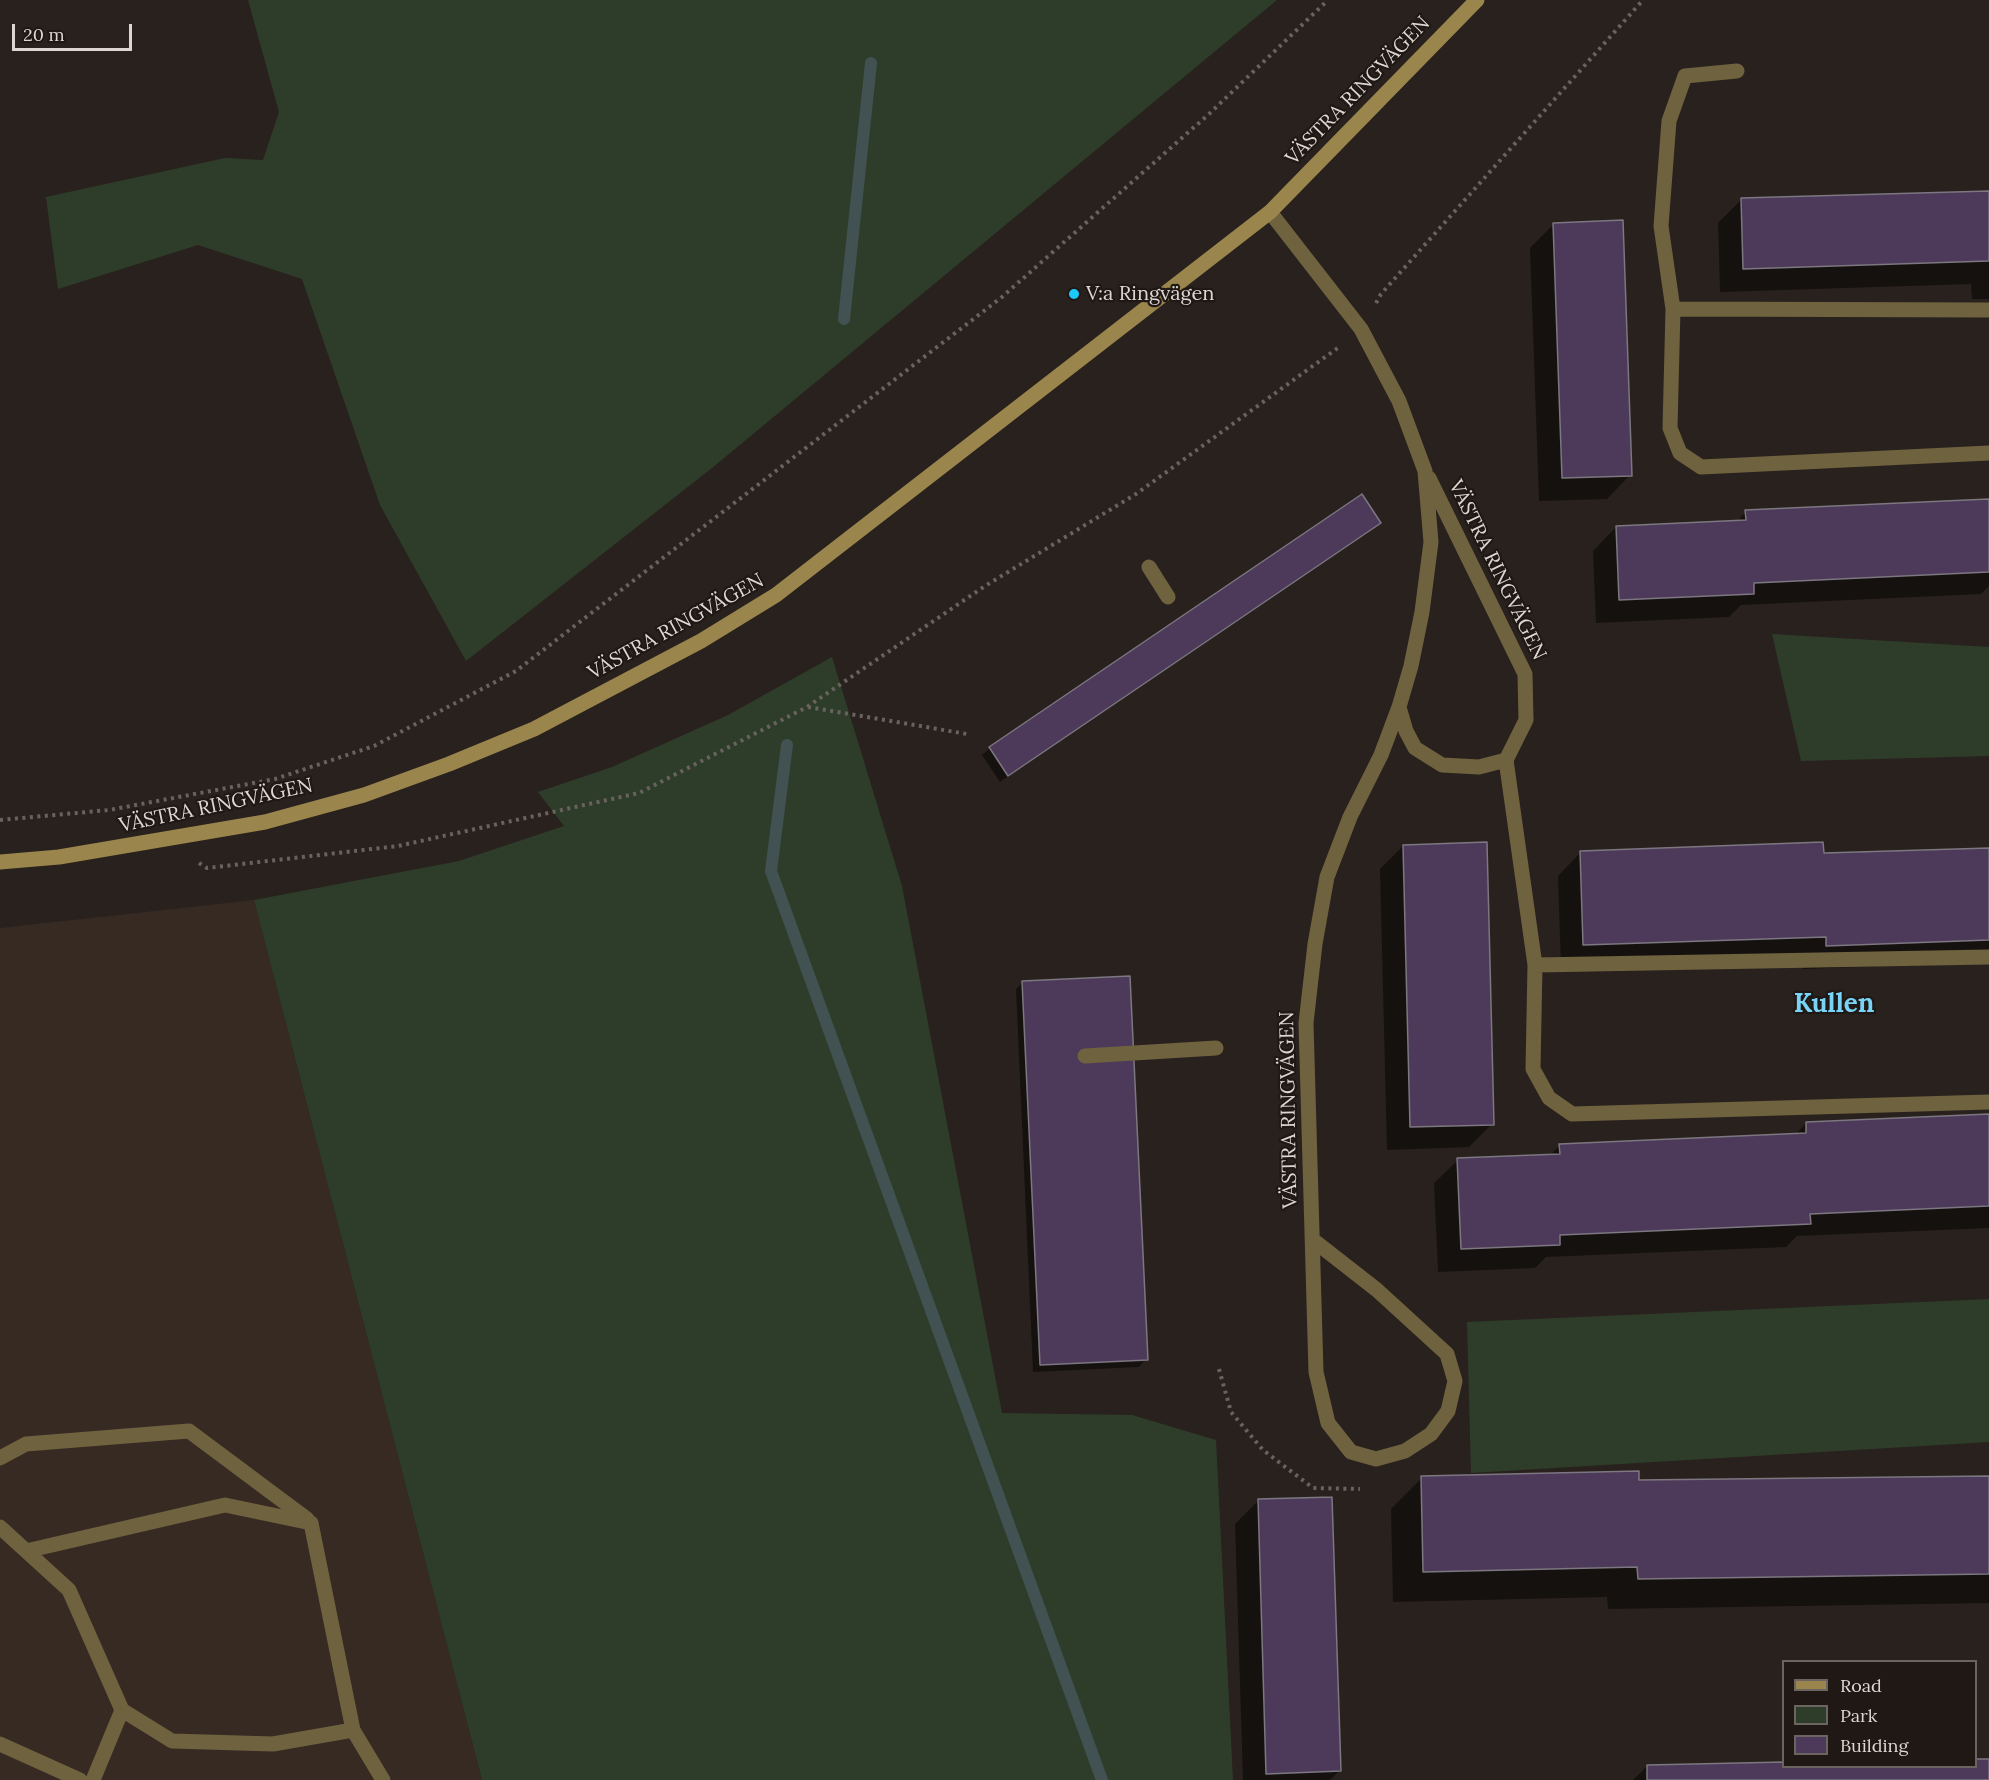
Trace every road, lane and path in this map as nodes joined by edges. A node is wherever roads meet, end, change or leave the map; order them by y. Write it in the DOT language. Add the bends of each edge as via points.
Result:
graph roads {
  1 [pos="1328,0"];
  2 [pos="1477,0"];
  3 [pos="1643,0"];
  4 [pos="1737,71"];
  5 [pos="1270,212"];
  6 [pos="1674,309"];
  7 [pos="1989,310"];
  8 [pos="1361,328"];
  9 [pos="1989,453"];
  10 [pos="1425,471"];
  11 [pos="1149,567"];
  12 [pos="1168,597"];
  13 [pos="807,707"];
  14 [pos="1399,707"];
  15 [pos="967,734"];
  16 [pos="1506,760"];
  17 [pos="0,820"];
  18 [pos="160,841"];
  19 [pos="0,862"];
  20 [pos="1989,957"];
  21 [pos="1535,965"];
  22 [pos="1216,1048"];
  23 [pos="1085,1056"];
  24 [pos="1989,1102"];
  25 [pos="1312,1240"];
  26 [pos="1219,1369"];
  27 [pos="0,1458"];
  28 [pos="1360,1489"];
  29 [pos="311,1523"];
  30 [pos="0,1527"];
  31 [pos="26,1551"];
  32 [pos="122,1710"];
  33 [pos="353,1730"];
  34 [pos="0,1744"];
  35 [pos="80,1780"];
  36 [pos="93,1780"];
  37 [pos="383,1780"];
  1 -- 17 [label="path" via="1209,114 1002,297 516,671 374,746 275,779 109,810"];
  2 -- 5 [label="main road, VÄSTRA RINGVÄGEN"];
  3 -- 8 [label="path" via="1381,294"];
  4 -- 6 [label="street" via="1684,76 1669,121 1661,226"];
  5 -- 8 [label="street, VÄSTRA RINGVÄGEN"];
  5 -- 18 [label="main road, VÄSTRA RINGVÄGEN" via="776,595 701,641 534,729 449,764 364,795 265,822"];
  6 -- 7 [label="street"];
  6 -- 9 [label="street" via="1670,428 1680,453 1701,467"];
  8 -- 10 [label="street, VÄSTRA RINGVÄGEN" via="1399,401"];
  8 -- 13 [label="path" via="1136,494 986,586"];
  10 -- 14 [label="street, VÄSTRA RINGVÄGEN" via="1431,542 1422,612"];
  10 -- 16 [label="street, VÄSTRA RINGVÄGEN" via="1525,674 1526,720"];
  11 -- 12 [label="street"];
  13 -- 15 [label="path"];
  13 -- 18 [label="path" via="639,793 398,846 207,868"];
  14 -- 16 [label="street" via="1415,748 1442,765 1479,767"];
  14 -- 25 [label="street, VÄSTRA RINGVÄGEN" via="1327,877 1315,944 1306,1023"];
  16 -- 21 [label="street"];
  18 -- 19 [label="main road, VÄSTRA RINGVÄGEN"];
  20 -- 21 [label="street"];
  21 -- 24 [label="street" via="1533,1069 1549,1098 1572,1114"];
  22 -- 23 [label="street"];
  25 -- 25 [label="street, VÄSTRA RINGVÄGEN" via="1316,1372 1328,1423 1351,1452 1376,1459 1405,1451 1431,1434 1448,1411 1455,1381 1447,1354 1377,1290"];
  26 -- 28 [label="path" via="1231,1412 1263,1450 1313,1488"];
  27 -- 29 [label="street" via="26,1444 189,1431"];
  29 -- 31 [label="street" via="225,1505"];
  29 -- 33 [label="street"];
  30 -- 31 [label="street"];
  31 -- 32 [label="street" via="69,1590"];
  32 -- 33 [label="street" via="172,1741 273,1744"];
  32 -- 36 [label="street"];
  33 -- 37 [label="street"];
  34 -- 35 [label="street"];
}
